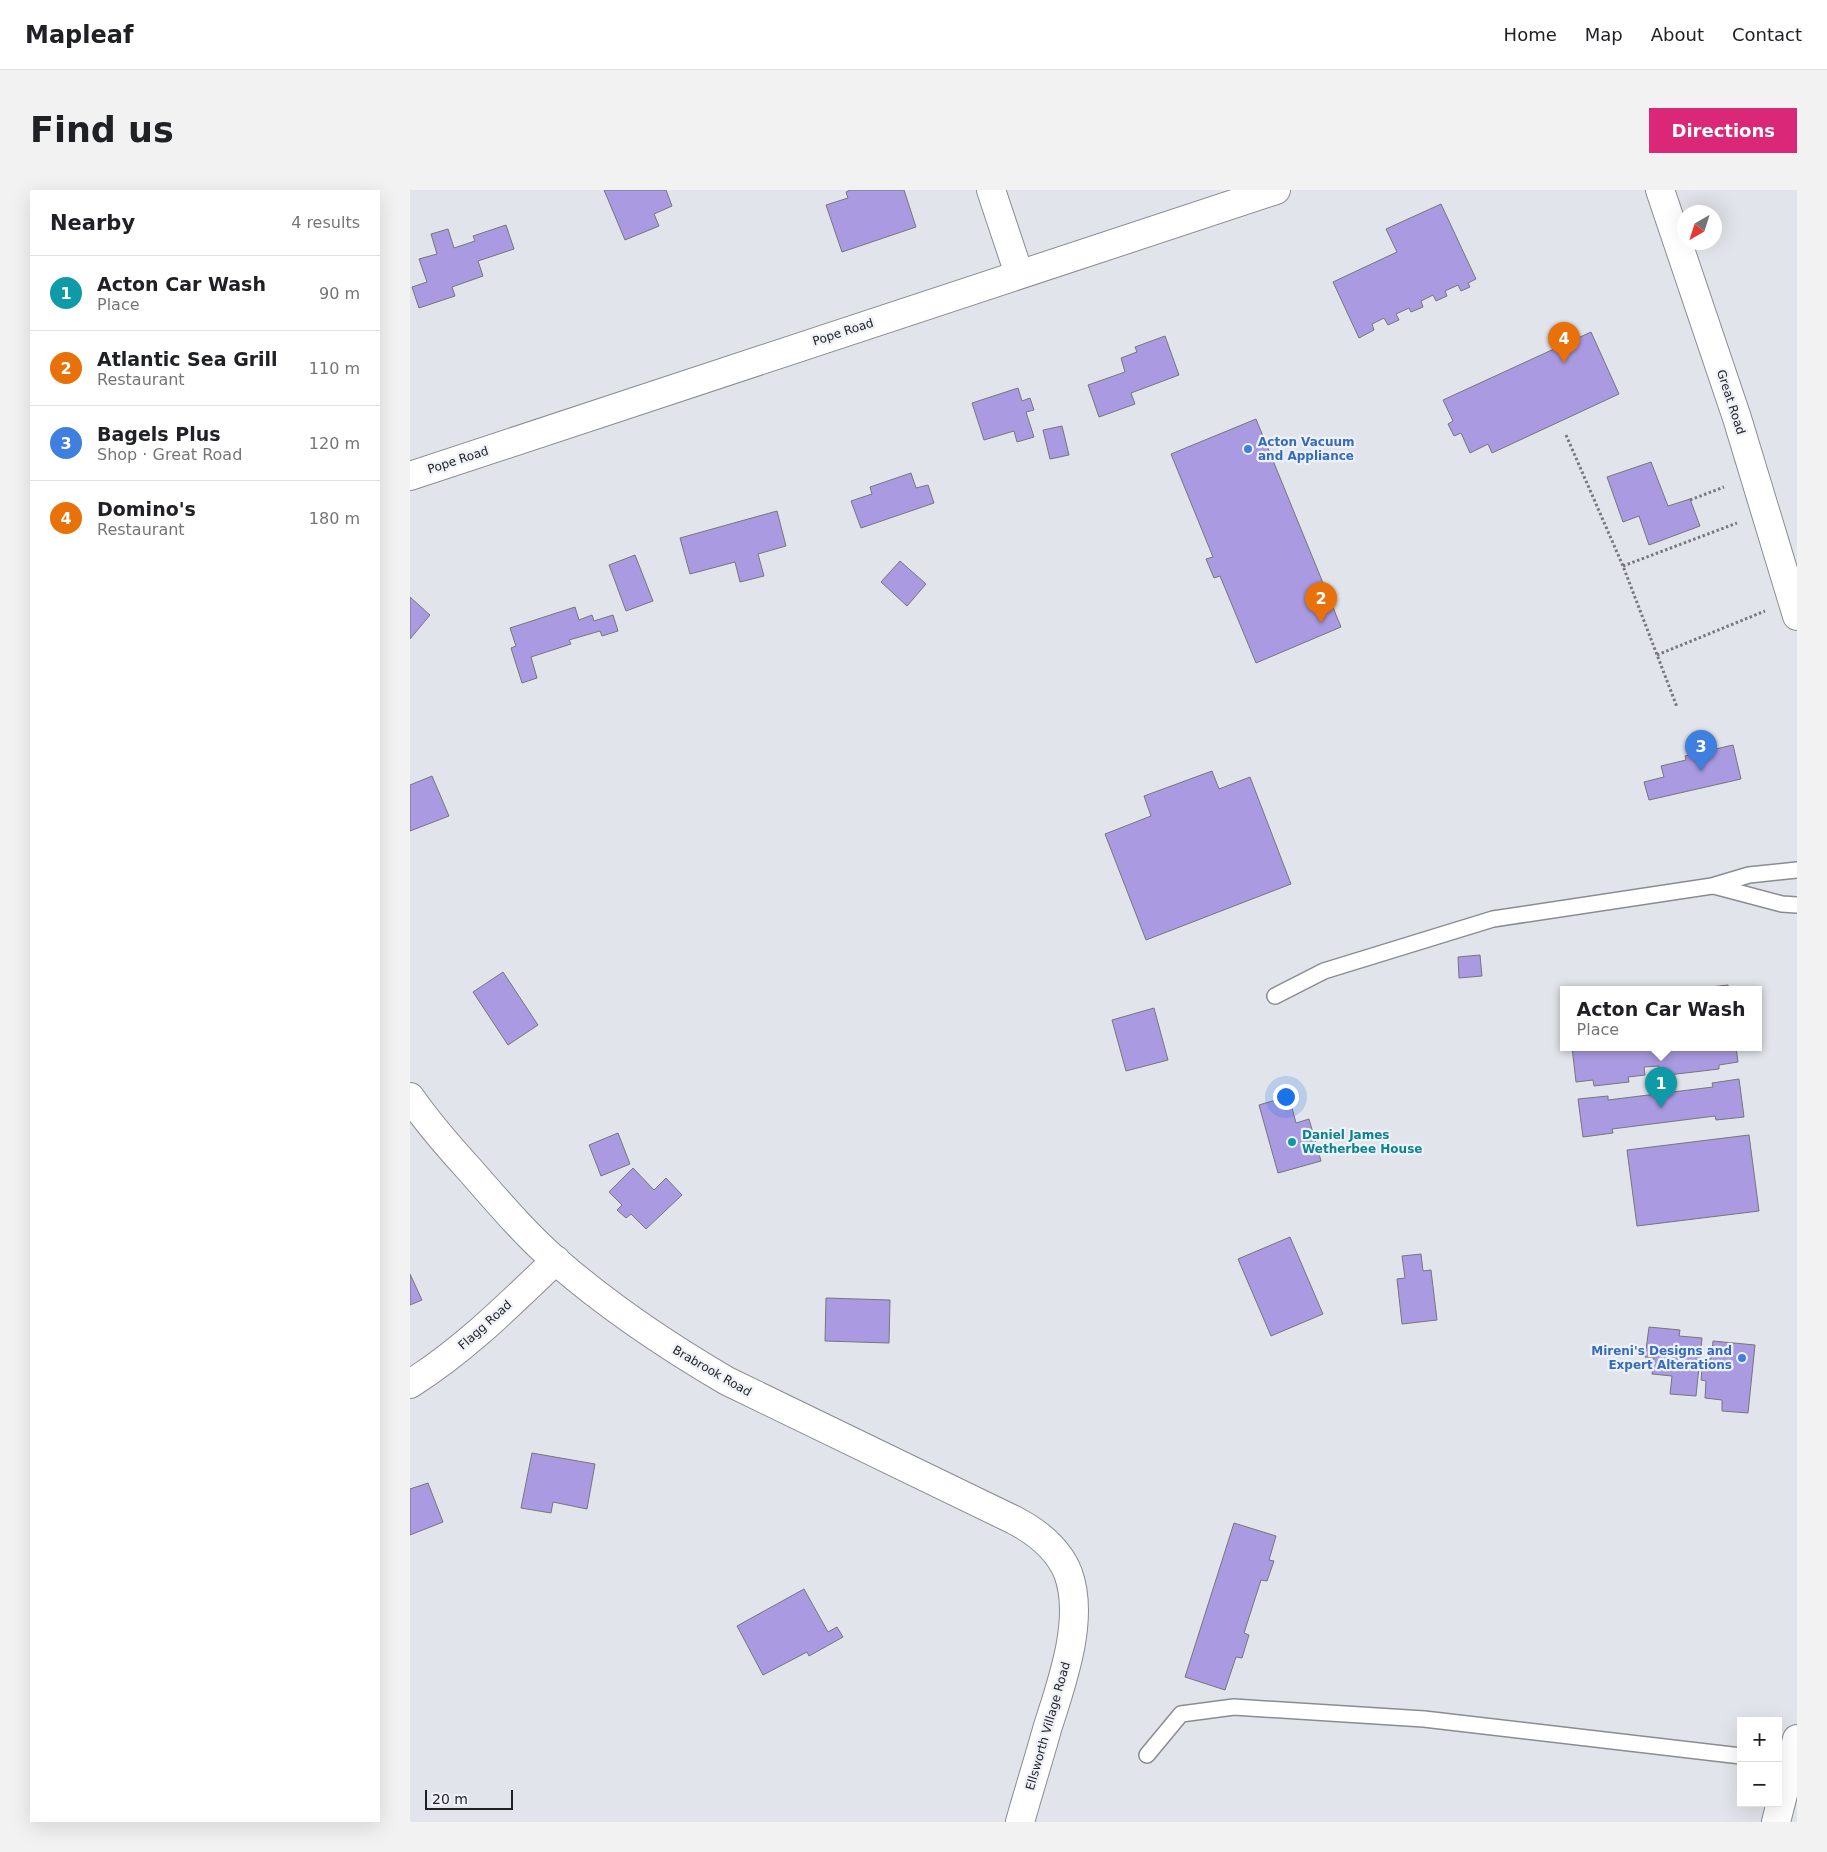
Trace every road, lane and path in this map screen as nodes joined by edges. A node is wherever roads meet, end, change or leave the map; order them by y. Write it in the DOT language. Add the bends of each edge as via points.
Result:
graph roads {
  1 [pos="991,190"];
  2 [pos="1276,190"];
  3 [pos="1660,190"];
  4 [pos="1019,274"];
  5 [pos="1566,435"];
  6 [pos="410,476"];
  7 [pos="1724,487"];
  8 [pos="1690,500"];
  9 [pos="1737,523"];
  10 [pos="1623,566"];
  11 [pos="1766,611"];
  12 [pos="1797,616"];
  13 [pos="1657,655"];
  14 [pos="1677,707"];
  15 [pos="1797,870"];
  16 [pos="1712,886"];
  17 [pos="1797,905"];
  18 [pos="1275,996"];
  19 [pos="410,1097"];
  20 [pos="556,1260"];
  21 [pos="410,1384"];
  22 [pos="1067,1571"];
  23 [pos="1146,1754"];
  24 [pos="1789,1754"];
  25 [pos="1737,1756"];
  26 [pos="1020,1822"];
  27 [pos="1776,1822"];
  1 -- 4 [label="street"];
  2 -- 4 [label="street, Pope Road"];
  3 -- 12 [label="street, Great Road" via="1737,418"];
  4 -- 6 [label="street, Pope Road"];
  5 -- 10 [label="path"];
  7 -- 8 [label="path"];
  9 -- 10 [label="path"];
  10 -- 13 [label="path"];
  11 -- 13 [label="path"];
  13 -- 14 [label="path"];
  15 -- 16 [label="lane" via="1750,875"];
  16 -- 17 [label="lane"];
  16 -- 18 [label="lane" via="1493,919 1324,971"];
  19 -- 20 [label="street, Brabrook Road" via="485,1188"];
  20 -- 21 [label="street, Flagg Road" via="486,1327"];
  20 -- 22 [label="street, Brabrook Road" via="638,1325 727,1382 1026,1527 1046,1541"];
  22 -- 26 [label="street, Ellsworth Village Road" via="1073,1609 1068,1662"];
  23 -- 25 [label="lane" via="1181,1714 1234,1707 1424,1719"];
  24 -- 27 [label="street"];
}
